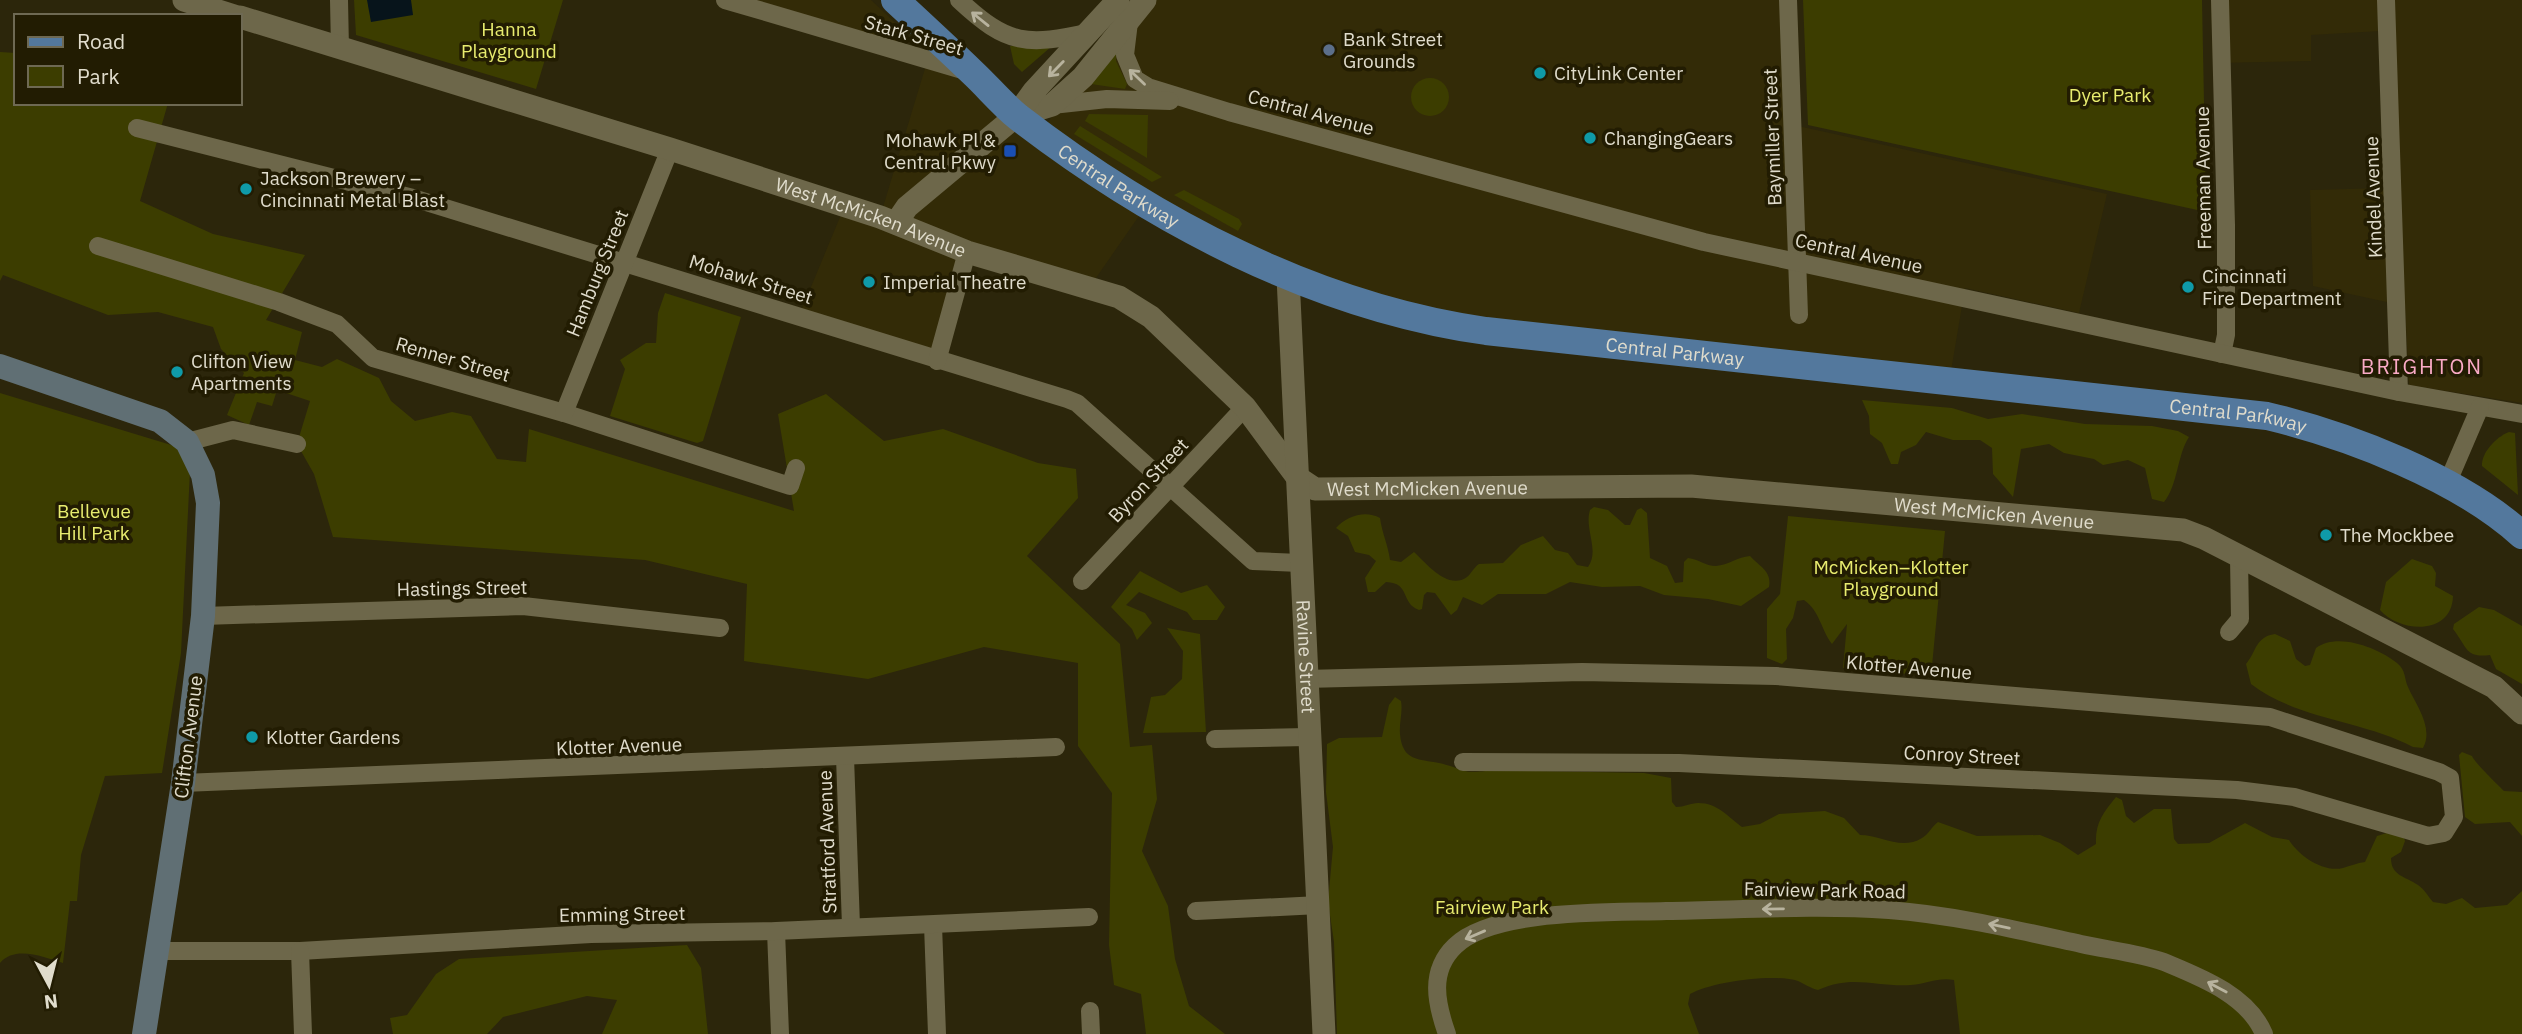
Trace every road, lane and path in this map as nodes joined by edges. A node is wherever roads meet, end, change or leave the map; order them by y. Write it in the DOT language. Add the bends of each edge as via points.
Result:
graph roads {
  1 [pos="184,0"];
  2 [pos="339,0"];
  3 [pos="724,0"];
  4 [pos="895,0"];
  5 [pos="959,0"];
  6 [pos="1145,0"];
  7 [pos="1788,0"];
  8 [pos="2220,0"];
  9 [pos="2386,0"];
  10 [pos="1124,9"];
  11 [pos="228,14"];
  12 [pos="242,18"];
  13 [pos="1091,32"];
  14 [pos="340,49"];
  15 [pos="973,72"];
  16 [pos="1195,101"];
  17 [pos="1052,105"];
  18 [pos="1016,116"];
  19 [pos="137,128"];
  20 [pos="670,149"];
  21 [pos="896,223"];
  22 [pos="98,246"];
  23 [pos="967,252"];
  24 [pos="1798,261"];
  25 [pos="624,262"];
  26 [pos="1288,277"];
  27 [pos="1798,315"];
  28 [pos="2222,354"];
  29 [pos="937,361"];
  30 [pos="0,366"];
  31 [pos="2399,392"];
  32 [pos="1245,407"];
  33 [pos="2480,407"];
  34 [pos="564,413"];
  35 [pos="2522,414"];
  36 [pos="187,442"];
  37 [pos="297,444"];
  38 [pos="796,468"];
  39 [pos="1297,477"];
  40 [pos="2447,484"];
  41 [pos="1169,488"];
  42 [pos="2522,535"];
  43 [pos="2239,557"];
  44 [pos="1300,563"];
  45 [pos="1082,581"];
  46 [pos="203,616"];
  47 [pos="720,628"];
  48 [pos="2229,632"];
  49 [pos="1306,679"];
  50 [pos="2522,713"];
  51 [pos="1307,737"];
  52 [pos="1215,739"];
  53 [pos="1056,747"];
  54 [pos="845,757"];
  55 [pos="1463,762"];
  56 [pos="183,783"];
  57 [pos="2451,826"];
  58 [pos="1319,905"];
  59 [pos="1196,911"];
  60 [pos="1089,917"];
  61 [pos="933,925"];
  62 [pos="851,926"];
  63 [pos="776,931"];
  64 [pos="155,951"];
  65 [pos="300,951"];
  66 [pos="1090,1011"];
  67 [pos="144,1034"];
  68 [pos="303,1034"];
  69 [pos="780,1034"];
  70 [pos="936,1034"];
  71 [pos="1091,1034"];
  72 [pos="1324,1034"];
  73 [pos="1447,1034"];
  74 [pos="2264,1034"];
  1 -- 11 [label="street"];
  2 -- 14 [label="street"];
  3 -- 15 [label="street, Stark Street"];
  4 -- 15 [label="main road, Central Parkway"];
  13 -- 5 [label="street, one-way" via="1043,42 1007,37"];
  6 -- 10 [label="street"];
  7 -- 24 [label="street, Baymiller Street"];
  8 -- 28 [label="street, Freeman Avenue" via="2226,225"];
  9 -- 31 [label="street, Kindel Avenue"];
  10 -- 13 [label="street"];
  16 -- 10 [label="street, Central Avenue, one-way" via="1135,79 1125,55"];
  10 -- 17 [label="street" via="1083,77"];
  12 -- 14 [label="street, West McMicken Avenue"];
  13 -- 18 [label="street, one-way"];
  14 -- 20 [label="street, West McMicken Avenue"];
  15 -- 18 [label="main road, Central Parkway"];
  16 -- 17 [label="street, Central Avenue" via="1107,99"];
  16 -- 24 [label="street, Central Avenue" via="1641,226"];
  17 -- 18 [label="street"];
  18 -- 21 [label="street" via="907,207"];
  18 -- 26 [label="main road, Central Parkway" via="1148,203"];
  19 -- 25 [label="street, Mohawk Street" via="412,198"];
  20 -- 21 [label="street, West McMicken Avenue"];
  20 -- 25 [label="street, Hamburg Street"];
  21 -- 23 [label="street, West McMicken Avenue"];
  22 -- 34 [label="street, Renner Street" via="337,324 373,358"];
  23 -- 29 [label="street"];
  23 -- 32 [label="street, West McMicken Avenue" via="1136,305"];
  24 -- 27 [label="street, Baymiller Street"];
  24 -- 28 [label="street, Central Avenue"];
  25 -- 29 [label="street, Mohawk Street"];
  25 -- 34 [label="street, Hamburg Street"];
  26 -- 39 [label="street, Ravine Street"];
  26 -- 40 [label="main road, Central Parkway" via="1371,308 1465,328 2258,414 2335,436"];
  28 -- 31 [label="street, Central Avenue"];
  29 -- 41 [label="street, Mohawk Street" via="1077,403"];
  30 -- 36 [label="main road" via="147,416"];
  31 -- 33 [label="street, Central Avenue"];
  32 -- 39 [label="street, West McMicken Avenue"];
  32 -- 41 [label="street, Byron Street"];
  33 -- 35 [label="street, Central Avenue"];
  33 -- 40 [label="street"];
  34 -- 38 [label="street, Renner Street" via="790,486"];
  36 -- 37 [label="street" via="233,430"];
  36 -- 46 [label="main road, Clifton Avenue" via="203,475 208,503"];
  39 -- 43 [label="street, West McMicken Avenue" via="1315,489 1692,486 1872,500 2157,526 2204,538"];
  39 -- 44 [label="street, Ravine Street"];
  40 -- 42 [label="main road, Central Parkway" via="2494,510"];
  41 -- 44 [label="street, Mohawk Street" via="1253,561"];
  41 -- 45 [label="street, Byron Street"];
  43 -- 48 [label="street" via="2240,620"];
  43 -- 50 [label="street, West McMicken Avenue" via="2494,687"];
  44 -- 49 [label="street, Ravine Street"];
  46 -- 47 [label="street, Hastings Street" via="523,606"];
  46 -- 56 [label="main road, Clifton Avenue"];
  49 -- 51 [label="street, Ravine Street"];
  49 -- 57 [label="street, Klotter Avenue" via="1694,673 1776,676 2270,717 2449,778 2453,789"];
  51 -- 52 [label="street"];
  51 -- 58 [label="street, Ravine Street"];
  53 -- 54 [label="street, Klotter Avenue"];
  54 -- 56 [label="street, Klotter Avenue"];
  54 -- 62 [label="street, Stratford Avenue"];
  55 -- 57 [label="street, Conroy Street" via="1679,763 2237,790 2294,797 2428,836 2444,833"];
  56 -- 64 [label="main road, Clifton Avenue"];
  58 -- 59 [label="street"];
  58 -- 72 [label="street, Ravine Street"];
  60 -- 61 [label="street, Emming Street"];
  61 -- 62 [label="street, Emming Street"];
  61 -- 70 [label="street"];
  62 -- 63 [label="street, Emming Street"];
  63 -- 65 [label="street, Emming Street" via="591,934"];
  63 -- 69 [label="street"];
  64 -- 65 [label="street, Emming Street"];
  64 -- 67 [label="main road, Clifton Avenue"];
  65 -- 68 [label="street"];
  66 -- 71 [label="street"];
  74 -- 73 [label="street, Fairview Park Road, one-way" via="2260,1023 2235,997 2161,961 1933,914 1800,909 1550,915 1477,933 1454,947 1437,980 1436,996"];
}
